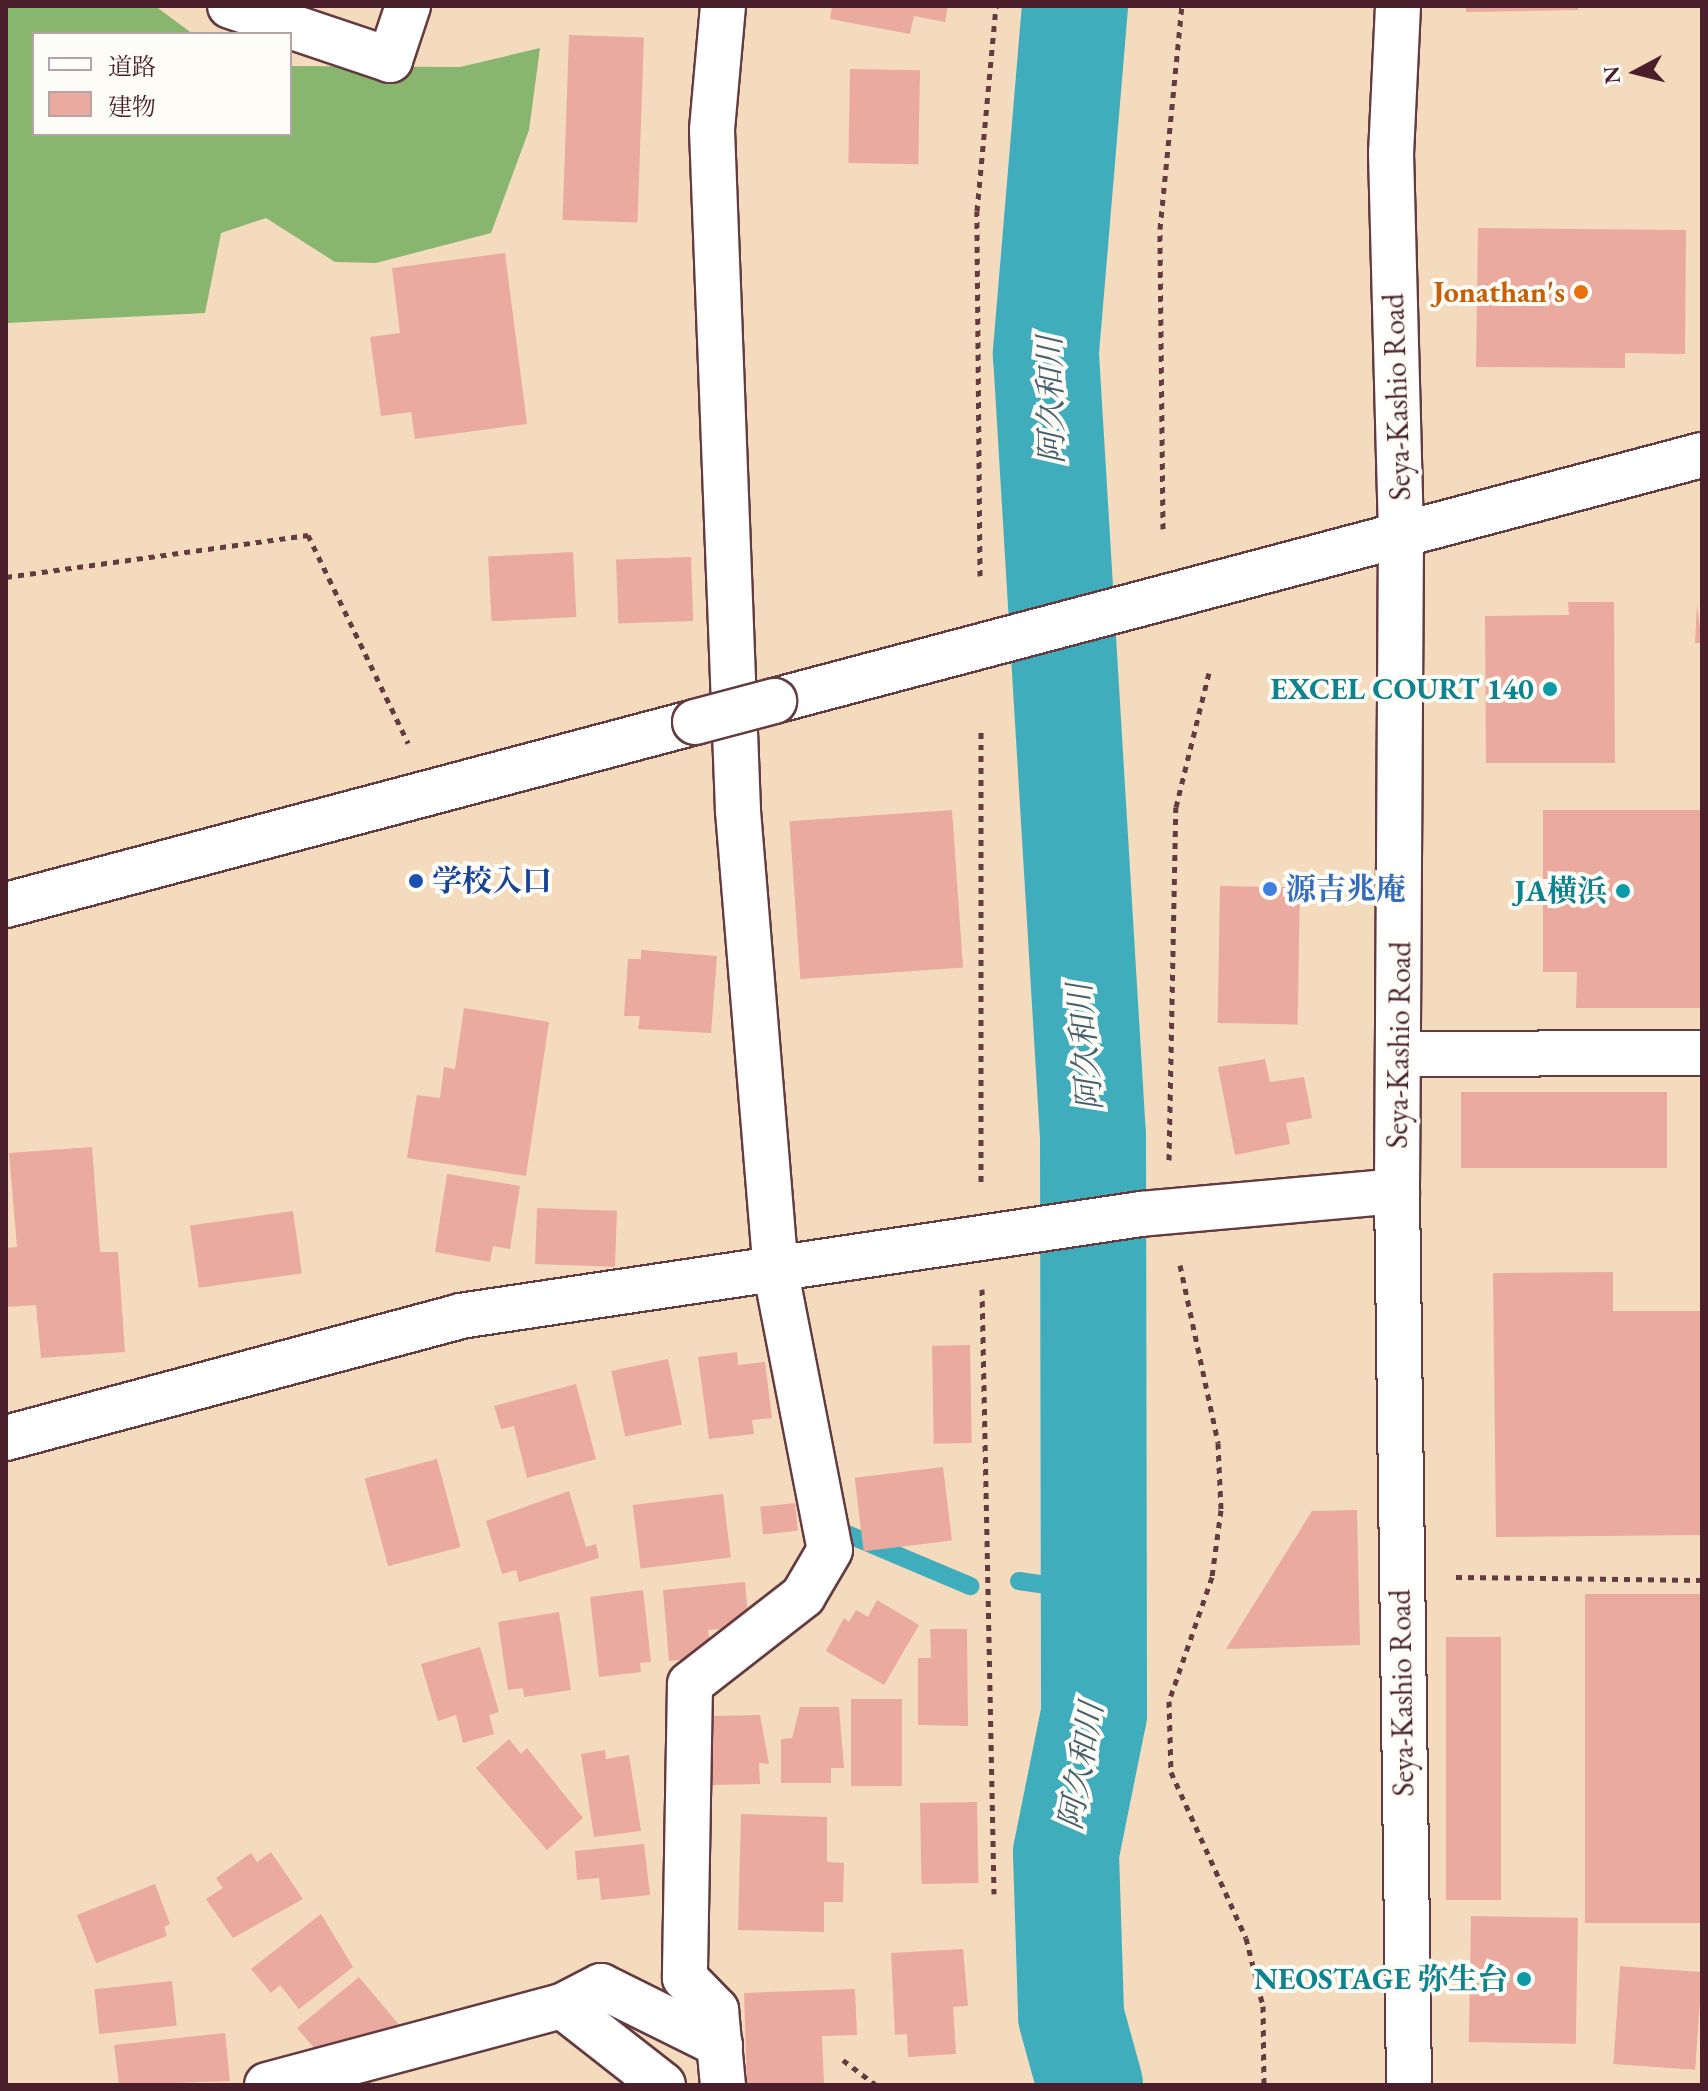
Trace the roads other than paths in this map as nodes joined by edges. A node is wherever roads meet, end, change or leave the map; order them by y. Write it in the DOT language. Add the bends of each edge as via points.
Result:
graph roads {
  1 [pos="230,6"];
  2 [pos="408,6"];
  3 [pos="723,6"];
  4 [pos="1398,6"];
  5 [pos="1702,455"];
  6 [pos="1401,533"];
  7 [pos="6,905"];
  8 [pos="1702,1053"];
  9 [pos="1400,1054"];
  10 [pos="1397,1191"];
  11 [pos="776,1273"];
  12 [pos="6,1438"];
  13 [pos="562,2006"];
  14 [pos="722,2065"];
  15 [pos="267,2085"];
  16 [pos="663,2085"];
  17 [pos="1409,2085"];
  1 -- 2 [label="street" via="390,60"];
  3 -- 11 [label="street" via="712,130 728,626"];
  4 -- 6 [label="street, Seya-Kashio Road" via="1391,153"];
  5 -- 6 [label="street"];
  6 -- 7 [label="street, bridge"];
  6 -- 9 [label="street, Seya-Kashio Road"];
  8 -- 9 [label="street"];
  9 -- 10 [label="street, Seya-Kashio Road"];
  10 -- 11 [label="street" via="1154,1212"];
  10 -- 17 [label="street, Seya-Kashio Road"];
  11 -- 12 [label="street" via="460,1316"];
  11 -- 14 [label="street" via="830,1550 803,1596 690,1684 685,1978 716,2010"];
  13 -- 14 [label="street" via="601,1986"];
  13 -- 15 [label="street"];
  13 -- 16 [label="street"];
}
